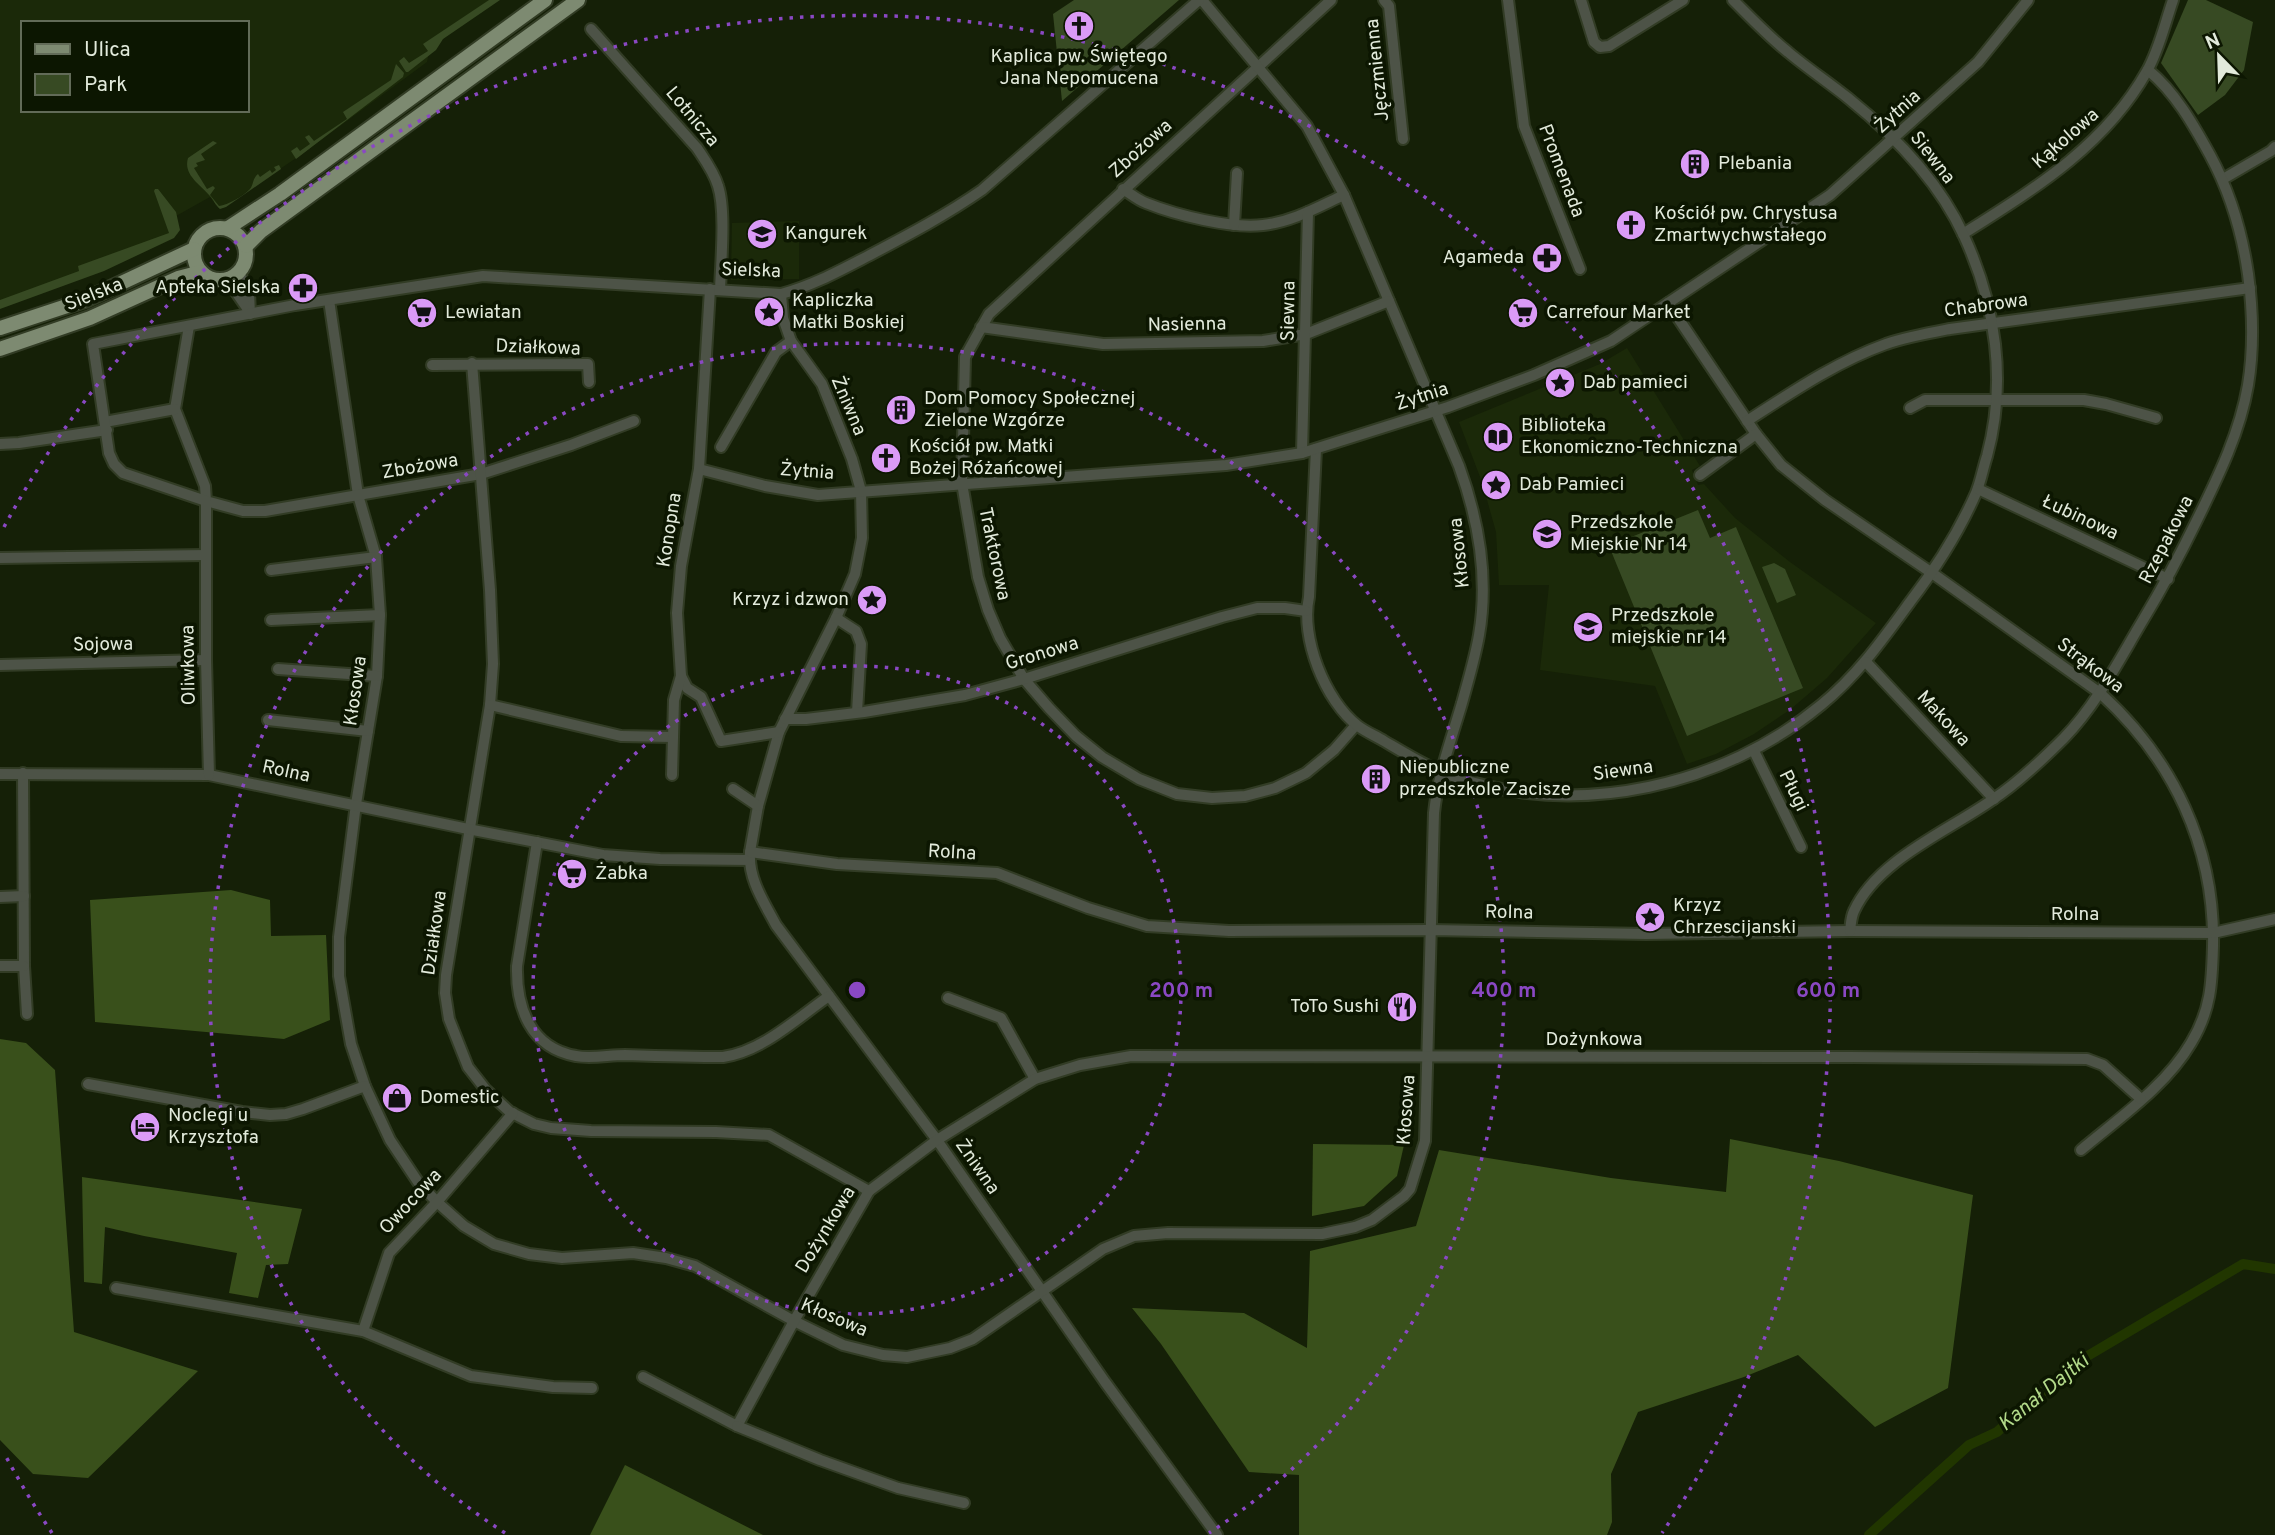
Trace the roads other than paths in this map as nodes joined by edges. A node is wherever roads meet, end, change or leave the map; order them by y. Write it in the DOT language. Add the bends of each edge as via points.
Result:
graph roads {
  1 [pos="545,0"];
  2 [pos="578,0"];
  3 [pos="1200,0"];
  4 [pos="1331,0"];
  5 [pos="1384,0"];
  6 [pos="1508,0"];
  7 [pos="1581,0"];
  8 [pos="1683,0"];
  9 [pos="1733,0"];
  10 [pos="2028,0"];
  11 [pos="2173,0"];
  12 [pos="560,5"];
  13 [pos="591,29"];
  14 [pos="1258,66"];
  15 [pos="2148,70"];
  16 [pos="1894,138"];
  17 [pos="1403,139"];
  18 [pos="2275,147"];
  19 [pos="1237,173"];
  20 [pos="2224,179"];
  21 [pos="1123,189"];
  22 [pos="1344,195"];
  23 [pos="1308,212"];
  24 [pos="1234,225"];
  25 [pos="228,228"];
  26 [pos="1963,234"];
  27 [pos="246,246"];
  28 [pos="194,249"];
  29 [pos="1580,269"];
  30 [pos="201,272"];
  31 [pos="233,276"];
  32 [pos="2250,288"];
  33 [pos="715,289"];
  34 [pos="781,294"];
  35 [pos="329,300"];
  36 [pos="1389,301"];
  37 [pos="1668,303"];
  38 [pos="250,314"];
  39 [pos="1992,323"];
  40 [pos="190,326"];
  41 [pos="981,327"];
  42 [pos="0,328"];
  43 [pos="1306,334"];
  44 [pos="791,341"];
  45 [pos="93,344"];
  46 [pos="0,349"];
  47 [pos="472,363"];
  48 [pos="432,365"];
  49 [pos="589,382"];
  50 [pos="1997,400"];
  51 [pos="1910,408"];
  52 [pos="175,409"];
  53 [pos="1435,411"];
  54 [pos="2156,418"];
  55 [pos="634,421"];
  56 [pos="1747,421"];
  57 [pos="106,426"];
  58 [pos="1756,434"];
  59 [pos="0,444"];
  60 [pos="721,447"];
  61 [pos="1317,449"];
  62 [pos="1302,453"];
  63 [pos="699,469"];
  64 [pos="481,474"];
  65 [pos="1700,475"];
  66 [pos="962,483"];
  67 [pos="1978,489"];
  68 [pos="861,491"];
  69 [pos="358,495"];
  70 [pos="206,501"];
  71 [pos="206,555"];
  72 [pos="376,557"];
  73 [pos="0,558"];
  74 [pos="271,570"];
  75 [pos="1932,573"];
  76 [pos="2168,579"];
  77 [pos="1306,611"];
  78 [pos="380,615"];
  79 [pos="836,618"];
  80 [pos="271,620"];
  81 [pos="206,660"];
  82 [pos="1866,662"];
  83 [pos="0,665"];
  84 [pos="278,669"];
  85 [pos="377,676"];
  86 [pos="681,676"];
  87 [pos="1024,679"];
  88 [pos="2100,693"];
  89 [pos="490,705"];
  90 [pos="857,712"];
  91 [pos="785,719"];
  92 [pos="268,720"];
  93 [pos="1356,725"];
  94 [pos="368,732"];
  95 [pos="779,732"];
  96 [pos="672,737"];
  97 [pos="1754,751"];
  98 [pos="1441,772"];
  99 [pos="23,773"];
  100 [pos="0,774"];
  101 [pos="209,775"];
  102 [pos="672,775"];
  103 [pos="733,789"];
  104 [pos="1994,799"];
  105 [pos="356,804"];
  106 [pos="758,806"];
  107 [pos="468,829"];
  108 [pos="537,842"];
  109 [pos="1801,847"];
  110 [pos="750,856"];
  111 [pos="24,896"];
  112 [pos="0,897"];
  113 [pos="2275,919"];
  114 [pos="1431,930"];
  115 [pos="1850,931"];
  116 [pos="2213,933"];
  117 [pos="24,965"];
  118 [pos="0,966"];
  119 [pos="829,996"];
  120 [pos="948,998"];
  121 [pos="27,1014"];
  122 [pos="1429,1057"];
  123 [pos="1035,1079"];
  124 [pos="88,1084"];
  125 [pos="365,1086"];
  126 [pos="2141,1099"];
  127 [pos="513,1113"];
  128 [pos="937,1140"];
  129 [pos="2081,1150"];
  130 [pos="869,1191"];
  131 [pos="436,1202"];
  132 [pos="116,1288"];
  133 [pos="1042,1291"];
  134 [pos="793,1321"];
  135 [pos="363,1331"];
  136 [pos="643,1377"];
  137 [pos="592,1388"];
  138 [pos="737,1426"];
  139 [pos="964,1503"];
  140 [pos="1217,1535"];
  1 -- 25 [label="main road, Sielska"];
  2 -- 12 [label="main road"];
  3 -- 14 [label="street, Kłosowa"];
  3 -- 34 [label="street, Sielska" via="953,210 852,264"];
  4 -- 14 [label="street, Zbożowa"];
  5 -- 17 [label="street, Jęczmienna" via="1389,6"];
  6 -- 29 [label="street, Promenada" via="1524,126"];
  7 -- 8 [label="street" via="1594,43 1600,47 1609,46"];
  9 -- 16 [label="street, Siewna" via="1787,52"];
  10 -- 16 [label="street, Żytnia" via="1978,62"];
  11 -- 15 [label="street, Kąkolowa"];
  12 -- 27 [label="main road" via="468,81"];
  13 -- 33 [label="street, Lotnicza" via="698,148 712,170 721,208"];
  14 -- 21 [label="street, Zbożowa"];
  14 -- 22 [label="street, Kłosowa" via="1307,126"];
  15 -- 20 [label="street, Rzepakowa" via="2161,80 2190,120"];
  15 -- 26 [label="street, Kąkolowa" via="2113,121 2077,157"];
  16 -- 26 [label="street, Siewna" via="1929,180"];
  16 -- 37 [label="street, Żytnia" via="1830,195"];
  18 -- 20 [label="street"];
  19 -- 24 [label="street"];
  20 -- 32 [label="street, Rzepakowa" via="2244,243"];
  21 -- 24 [label="street" via="1144,203"];
  21 -- 41 [label="street, Zbożowa" via="989,314"];
  22 -- 23 [label="street"];
  22 -- 36 [label="street, Kłosowa"];
  23 -- 24 [label="street" via="1262,225"];
  23 -- 43 [label="street, Siewna"];
  25 -- 27 [label="main road"];
  25 -- 28 [label="main road, Sielska" via="206,231"];
  26 -- 39 [label="street, Siewna"];
  27 -- 31 [label="main road" via="246,260"];
  28 -- 30 [label="main road"];
  28 -- 42 [label="main road, Sielska" via="85,300"];
  30 -- 31 [label="main road" via="213,279"];
  30 -- 46 [label="main road, Sielska"];
  31 -- 38 [label="street"];
  32 -- 39 [label="street, Chabrowa"];
  32 -- 76 [label="street, Rzepakowa" via="2253,338 2239,423 2224,465"];
  33 -- 34 [label="street, Sielska"];
  33 -- 35 [label="street, Sielska" via="483,276"];
  33 -- 63 [label="street, Konopna"];
  34 -- 44 [label="street, Żniwna"];
  35 -- 38 [label="street, Sielska"];
  35 -- 69 [label="street, Kłosowa"];
  36 -- 43 [label="street, Nasienna"];
  36 -- 53 [label="street, Kłosowa"];
  37 -- 53 [label="street, Żytnia" via="1605,345"];
  37 -- 56 [label="street, Strąkowa"];
  38 -- 40 [label="street, Sielska"];
  39 -- 50 [label="street, Siewna"];
  39 -- 56 [label="street, Chabrowa" via="1886,344 1814,379"];
  40 -- 45 [label="street, Sielska"];
  40 -- 52 [label="street"];
  41 -- 43 [label="street, Nasienna" via="1103,344 1263,341"];
  41 -- 66 [label="street, Traktorowa" via="965,356"];
  43 -- 62 [label="street, Siewna"];
  44 -- 60 [label="street" via="776,352"];
  44 -- 68 [label="street, Żniwna" via="822,384"];
  45 -- 57 [label="street, Zbożowa"];
  47 -- 48 [label="street, Działkowa"];
  47 -- 49 [label="street, Działkowa" via="589,365"];
  47 -- 64 [label="street, Działkowa"];
  50 -- 51 [label="street" via="1925,400"];
  50 -- 54 [label="street" via="2084,400"];
  50 -- 67 [label="street, Siewna"];
  52 -- 57 [label="street"];
  52 -- 70 [label="street" via="205,485"];
  53 -- 61 [label="street, Żytnia"];
  53 -- 98 [label="street, Kłosowa" via="1472,502 1483,585 1479,637"];
  55 -- 64 [label="street, Zbożowa"];
  56 -- 58 [label="street, Strąkowa"];
  57 -- 59 [label="street"];
  57 -- 70 [label="street, Zbożowa" via="110,453 123,473"];
  58 -- 65 [label="street"];
  58 -- 75 [label="street, Strąkowa" via="1781,465 1825,500"];
  61 -- 62 [label="street, Żytnia"];
  61 -- 77 [label="street, Siewna"];
  62 -- 66 [label="street, Żytnia" via="1226,465"];
  63 -- 68 [label="street, Żytnia" via="818,495"];
  63 -- 86 [label="street, Konopna" via="681,566 677,613"];
  64 -- 69 [label="street, Zbożowa"];
  64 -- 89 [label="street, Działkowa" via="493,664"];
  66 -- 68 [label="street, Żytnia"];
  66 -- 87 [label="street, Traktorowa" via="981,589 1000,638"];
  67 -- 75 [label="street, Siewna"];
  67 -- 76 [label="street, Łubinowa"];
  68 -- 79 [label="street, Żniwna" via="862,538 855,574"];
  69 -- 70 [label="street, Zbożowa" via="265,511 243,511"];
  69 -- 72 [label="street, Kłosowa"];
  70 -- 71 [label="street, Oliwkowa"];
  71 -- 73 [label="street"];
  71 -- 81 [label="street, Oliwkowa"];
  72 -- 74 [label="street"];
  72 -- 78 [label="street, Kłosowa"];
  75 -- 82 [label="street, Siewna"];
  75 -- 88 [label="street, Strąkowa"];
  76 -- 88 [label="street, Rzepakowa"];
  77 -- 87 [label="street, Gronowa" via="1246,611"];
  77 -- 93 [label="street, Siewna" via="1320,674"];
  78 -- 80 [label="street"];
  78 -- 85 [label="street, Kłosowa"];
  79 -- 90 [label="street" via="856,631 861,644"];
  79 -- 91 [label="street, Żniwna"];
  81 -- 83 [label="street, Sojowa"];
  81 -- 101 [label="street, Oliwkowa"];
  82 -- 97 [label="street, Siewna" via="1822,705"];
  82 -- 104 [label="street, Makowa"];
  84 -- 85 [label="street"];
  85 -- 94 [label="street, Kłosowa"];
  86 -- 95 [label="street" via="687,688 701,697 721,741"];
  86 -- 96 [label="street, Konopna"];
  87 -- 90 [label="street, Gronowa" via="965,695"];
  87 -- 93 [label="street, Traktorowa" via="1076,736 1102,757 1177,794 1245,796 1275,788 1306,772"];
  88 -- 104 [label="street, Rzepakowa" via="2066,736"];
  88 -- 116 [label="street, Strąkowa" via="2145,740 2185,806 2207,868"];
  89 -- 96 [label="street" via="621,736"];
  89 -- 107 [label="street, Działkowa"];
  90 -- 91 [label="street, Gronowa"];
  91 -- 95 [label="street, Żniwna"];
  92 -- 94 [label="street"];
  93 -- 98 [label="street, Siewna"];
  94 -- 105 [label="street, Kłosowa"];
  95 -- 106 [label="street, Żniwna"];
  96 -- 102 [label="street, Konopna"];
  97 -- 98 [label="street, Siewna" via="1674,781 1583,795 1510,790"];
  97 -- 109 [label="street, Pługi"];
  98 -- 114 [label="street, Kłosowa" via="1434,813"];
  99 -- 100 [label="street, Rolna"];
  99 -- 101 [label="street, Rolna"];
  99 -- 111 [label="street"];
  101 -- 105 [label="street, Rolna"];
  103 -- 106 [label="street"];
  104 -- 115 [label="street, Rzepakowa" via="1887,869 1866,889 1853,912"];
  105 -- 107 [label="street, Rolna"];
  105 -- 125 [label="street, Kłosowa" via="339,937 339,976 351,1044"];
  106 -- 110 [label="street, Żniwna"];
  107 -- 108 [label="street, Rolna"];
  107 -- 127 [label="street, Działkowa" via="446,975 449,1019 468,1067"];
  108 -- 110 [label="street, Rolna" via="614,856"];
  108 -- 119 [label="street" via="517,984 531,1028 553,1050 578,1057 740,1054"];
  110 -- 114 [label="street, Rolna" via="997,873 1147,926 1241,931"];
  110 -- 119 [label="street, Żniwna" via="757,891 776,925"];
  111 -- 112 [label="street"];
  111 -- 117 [label="street"];
  113 -- 116 [label="street, Rolna"];
  114 -- 115 [label="street, Rolna"];
  114 -- 122 [label="street, Kłosowa"];
  115 -- 116 [label="street, Rolna"];
  116 -- 126 [label="street, Strąkowa" via="2212,987 2202,1023 2174,1069"];
  117 -- 118 [label="street"];
  117 -- 121 [label="street"];
  119 -- 128 [label="street, Żniwna"];
  120 -- 123 [label="street" via="1001,1018"];
  122 -- 123 [label="street, Dożynkowa" via="1130,1056"];
  122 -- 126 [label="street, Dożynkowa" via="2087,1059 2103,1065"];
  122 -- 133 [label="street, Kłosowa" via="1425,1141 1410,1189 1372,1220 1322,1234 1134,1236 1103,1249"];
  123 -- 128 [label="street, Dożynkowa"];
  124 -- 125 [label="street" via="270,1115 303,1109"];
  125 -- 131 [label="street, Kłosowa" via="390,1140"];
  126 -- 129 [label="street, Strąkowa"];
  127 -- 130 [label="street, Działkowa" via="551,1128 769,1135"];
  127 -- 131 [label="street, Owocowa"];
  128 -- 130 [label="street, Dożynkowa"];
  128 -- 133 [label="street, Żniwna"];
  130 -- 134 [label="street, Dożynkowa"];
  131 -- 134 [label="street, Kłosowa" via="494,1244 562,1258 633,1253 666,1258 695,1266"];
  131 -- 135 [label="street, Owocowa" via="388,1253"];
  132 -- 135 [label="street"];
  133 -- 134 [label="street, Kłosowa" via="972,1339 907,1357 843,1345"];
  133 -- 140 [label="street, Żniwna"];
  134 -- 138 [label="street, Dożynkowa"];
  135 -- 137 [label="street" via="471,1376"];
  136 -- 138 [label="street"];
  138 -- 139 [label="street" via="898,1488"];
}
